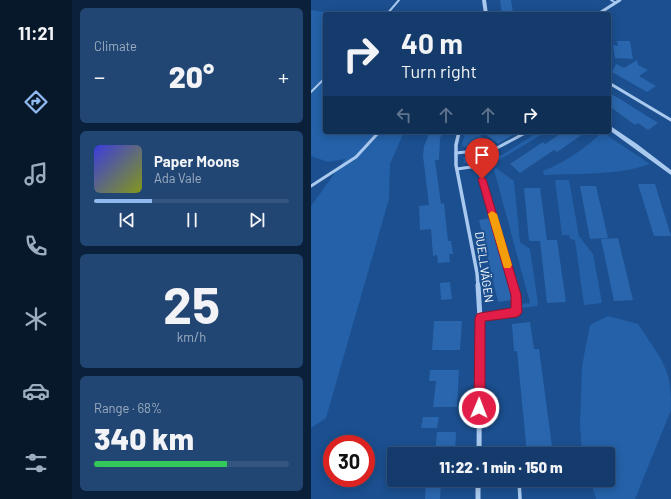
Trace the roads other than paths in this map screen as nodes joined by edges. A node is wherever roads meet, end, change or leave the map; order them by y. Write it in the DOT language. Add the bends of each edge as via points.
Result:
graph roads {
  1 [pos="399,0"];
  2 [pos="484,0"];
  3 [pos="611,0"];
  4 [pos="620,0"];
  5 [pos="616,3"];
  6 [pos="389,12"];
  7 [pos="486,12"];
  8 [pos="601,12"];
  9 [pos="323,80"];
  10 [pos="611,84"];
  11 [pos="311,92"];
  12 [pos="671,120"];
  13 [pos="611,129"];
  14 [pos="378,134"];
  15 [pos="458,134"];
  16 [pos="524,134"];
  17 [pos="456,153"];
  18 [pos="457,169"];
  19 [pos="671,173"];
  20 [pos="311,186"];
  21 [pos="480,318"];
  22 [pos="479,447"];
  23 [pos="478,487"];
  24 [pos="519,487"];
  25 [pos="478,499"];
  26 [pos="520,499"];
  1 -- 6 [label="lane"];
  2 -- 7 [label="street"];
  3 -- 5 [label="lane"];
  4 -- 5 [label="street"];
  5 -- 8 [label="street"];
  9 -- 11 [label="lane"];
  10 -- 12 [label="street"];
  13 -- 19 [label="street"];
  14 -- 20 [label="lane" via="371,144 355,158"];
  15 -- 17 [label="street, DUELLVÄGEN"];
  16 -- 17 [label="lane" via="495,149"];
  17 -- 18 [label="street, DUELLVÄGEN"];
  18 -- 21 [label="street, DUELLVÄGEN" via="476,266"];
  18 -- 21 [label="lane" via="478,166 516,295 517,312"];
  21 -- 22 [label="street, DUELLVÄGEN"];
  23 -- 25 [label="street"];
  24 -- 26 [label="lane"];
}
